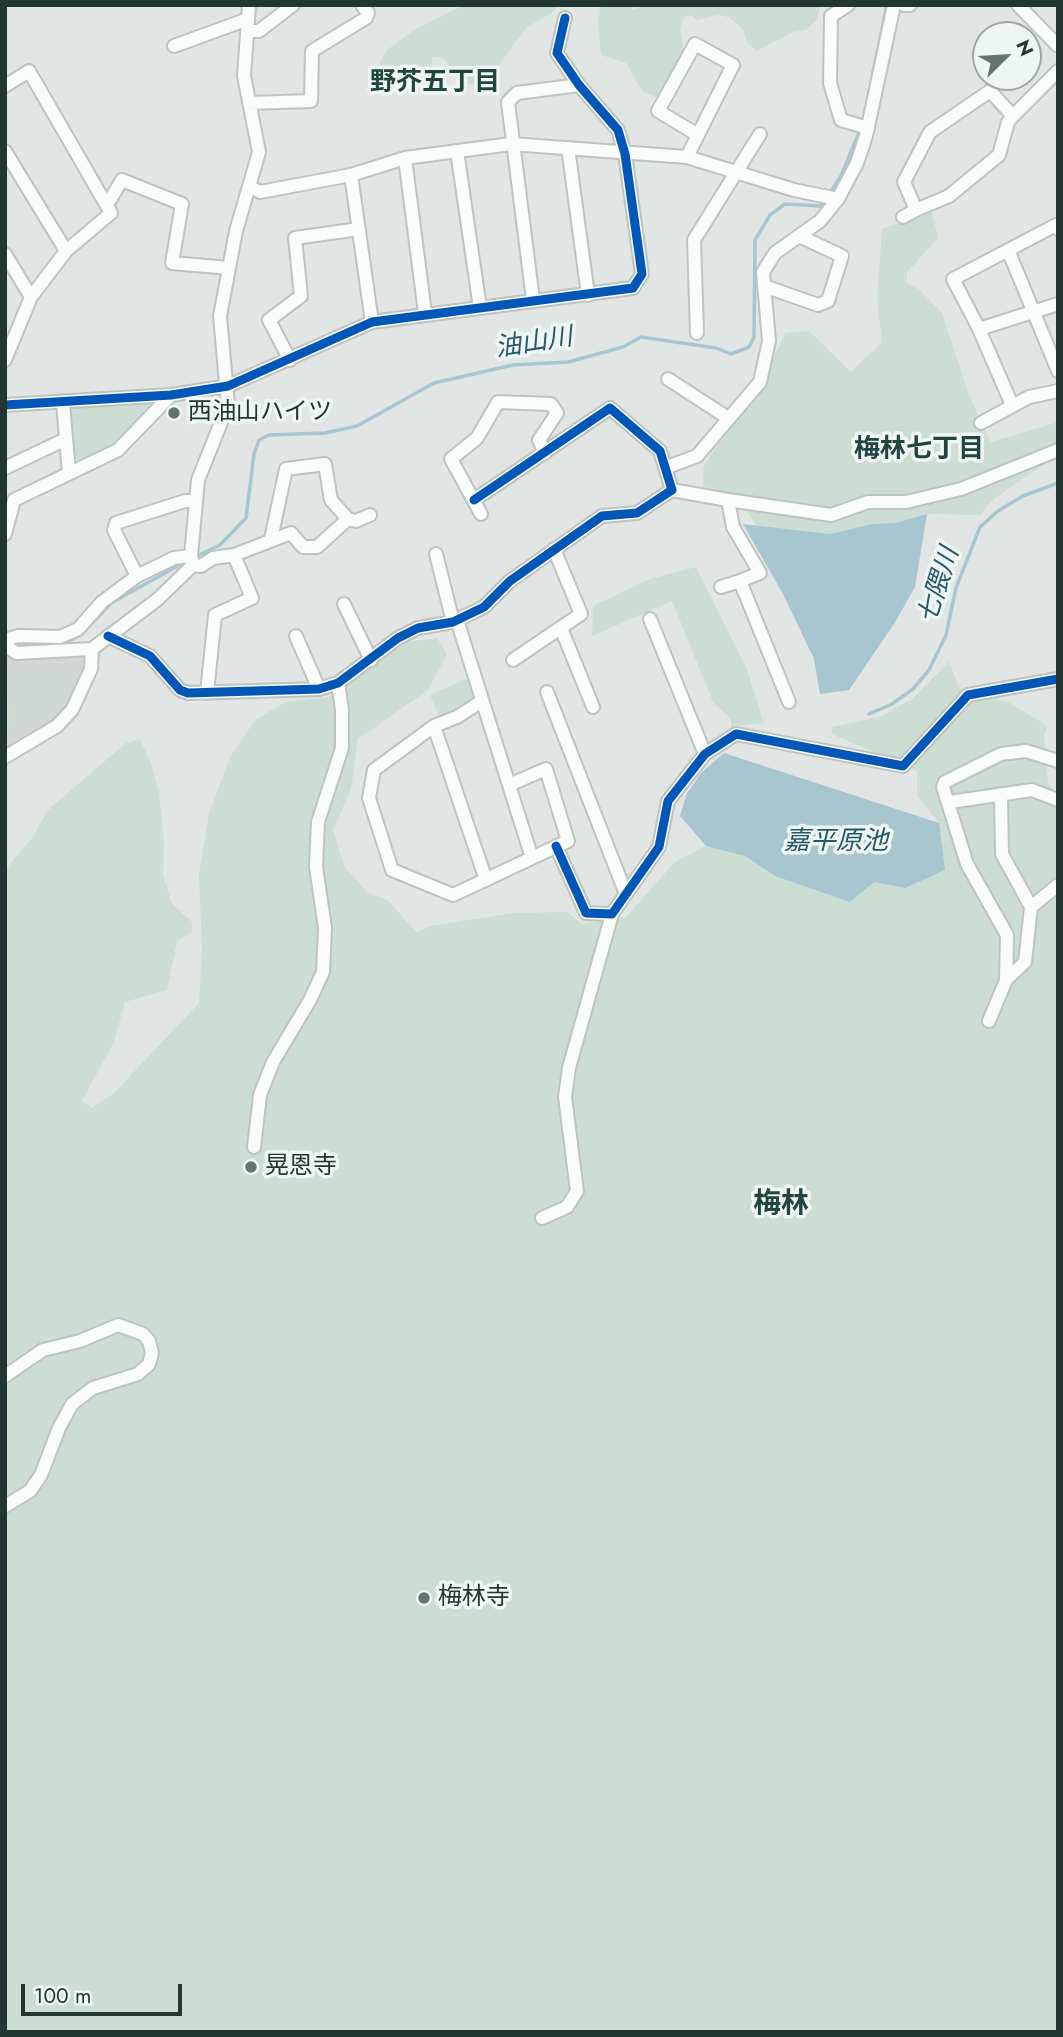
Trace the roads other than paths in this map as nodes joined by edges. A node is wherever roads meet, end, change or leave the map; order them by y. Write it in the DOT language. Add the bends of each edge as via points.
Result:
graph roads {
  1 [pos="249,5"];
  2 [pos="293,5"];
  3 [pos="362,5"];
  4 [pos="848,5"];
  5 [pos="894,5"];
  6 [pos="904,5"];
  7 [pos="910,5"];
  8 [pos="1018,5"];
  9 [pos="565,18"];
  10 [pos="248,25"];
  11 [pos="1058,46"];
  12 [pos="174,47"];
  13 [pos="1058,71"];
  14 [pos="579,85"];
  15 [pos="5,86"];
  16 [pos="249,103"];
  17 [pos="1013,116"];
  18 [pos="863,126"];
  19 [pos="760,134"];
  20 [pos="698,135"];
  21 [pos="511,144"];
  22 [pos="568,148"];
  23 [pos="5,151"];
  24 [pos="457,151"];
  25 [pos="625,154"];
  26 [pos="687,157"];
  27 [pos="405,158"];
  28 [pos="736,170"];
  29 [pos="351,174"];
  30 [pos="250,187"];
  31 [pos="838,199"];
  32 [pos="107,205"];
  33 [pos="916,209"];
  34 [pos="903,217"];
  35 [pos="359,229"];
  36 [pos="1058,229"];
  37 [pos="799,236"];
  38 [pos="1008,250"];
  39 [pos="66,251"];
  40 [pos="5,254"];
  41 [pos="229,268"];
  42 [pos="764,286"];
  43 [pos="588,295"];
  44 [pos="31,297"];
  45 [pos="533,300"];
  46 [pos="1058,304"];
  47 [pos="480,308"];
  48 [pos="1034,312"];
  49 [pos="425,313"];
  50 [pos="372,322"];
  51 [pos="979,329"];
  52 [pos="697,333"];
  53 [pos="5,360"];
  54 [pos="290,360"];
  55 [pos="1058,371"];
  56 [pos="668,379"];
  57 [pos="228,386"];
  58 [pos="1058,391"];
  59 [pos="171,395"];
  60 [pos="63,403"];
  61 [pos="5,405"];
  62 [pos="1012,405"];
  63 [pos="728,418"];
  64 [pos="981,424"];
  65 [pos="66,439"];
  66 [pos="1058,450"];
  67 [pos="545,453"];
  68 [pos="667,467"];
  69 [pos="5,468"];
  70 [pos="69,473"];
  71 [pos="672,490"];
  72 [pos="474,500"];
  73 [pos="728,500"];
  74 [pos="195,501"];
  75 [pos="481,514"];
  76 [pos="370,515"];
  77 [pos="348,519"];
  78 [pos="5,534"];
  79 [pos="271,539"];
  80 [pos="554,549"];
  81 [pos="436,554"];
  82 [pos="234,555"];
  83 [pos="192,560"];
  84 [pos="137,576"];
  85 [pos="740,581"];
  86 [pos="722,587"];
  87 [pos="344,604"];
  88 [pos="650,620"];
  89 [pos="455,621"];
  90 [pos="561,628"];
  91 [pos="108,636"];
  92 [pos="296,636"];
  93 [pos="5,640"];
  94 [pos="11,649"];
  95 [pos="92,649"];
  96 [pos="371,660"];
  97 [pos="513,660"];
  98 [pos="1058,679"];
  99 [pos="338,683"];
  100 [pos="319,689"];
  101 [pos="547,692"];
  102 [pos="207,693"];
  103 [pos="482,701"];
  104 [pos="789,702"];
  105 [pos="593,707"];
  106 [pos="434,726"];
  107 [pos="705,754"];
  108 [pos="5,757"];
  109 [pos="1058,761"];
  110 [pos="509,785"];
  111 [pos="1001,794"];
  112 [pos="1058,800"];
  113 [pos="950,802"];
  114 [pos="556,846"];
  115 [pos="532,858"];
  116 [pos="486,880"];
  117 [pos="1058,885"];
  118 [pos="626,894"];
  119 [pos="1031,907"];
  120 [pos="612,914"];
  121 [pos="1006,980"];
  122 [pos="989,1021"];
  123 [pos="254,1147"];
  124 [pos="542,1219"];
  125 [pos="5,1376"];
  126 [pos="5,1506"];
  1 -- 10 [label="street"];
  2 -- 10 [label="street" via="259,31"];
  3 -- 16 [label="street" via="366,18 313,51 310,101"];
  4 -- 18 [label="street" via="831,16 830,83 840,119"];
  5 -- 18 [label="street"];
  6 -- 7 [label="street"];
  8 -- 11 [label="street"];
  9 -- 14 [label="street" via="557,53"];
  10 -- 12 [label="street"];
  10 -- 16 [label="street" via="244,76"];
  13 -- 17 [label="street"];
  14 -- 21 [label="street" via="517,93 509,102"];
  14 -- 25 [label="street" via="618,130"];
  15 -- 32 [label="street" via="29,71"];
  16 -- 30 [label="street" via="258,152"];
  17 -- 33 [label="street" via="999,155 949,196"];
  17 -- 33 [label="street" via="990,91 930,132 904,182"];
  18 -- 31 [label="street" via="857,163"];
  19 -- 28 [label="street"];
  20 -- 20 [label="street" via="733,65 695,44 658,111"];
  20 -- 26 [label="street"];
  21 -- 22 [label="street"];
  21 -- 24 [label="street"];
  21 -- 45 [label="street"];
  22 -- 25 [label="street"];
  22 -- 43 [label="street"];
  23 -- 39 [label="street"];
  24 -- 27 [label="street"];
  24 -- 47 [label="street"];
  25 -- 26 [label="street"];
  25 -- 43 [label="street" via="642,274 633,288"];
  26 -- 28 [label="street"];
  27 -- 29 [label="street"];
  27 -- 49 [label="street"];
  28 -- 31 [label="street"];
  28 -- 52 [label="street" via="694,240"];
  29 -- 30 [label="street" via="260,192"];
  29 -- 35 [label="street"];
  30 -- 41 [label="street"];
  31 -- 37 [label="street" via="820,221"];
  32 -- 39 [label="street" via="111,214"];
  32 -- 41 [label="street" via="122,180 182,204 172,263"];
  33 -- 34 [label="street"];
  35 -- 50 [label="street"];
  35 -- 54 [label="street" via="295,238 301,296 269,320"];
  36 -- 38 [label="street" via="1056,225"];
  37 -- 42 [label="street" via="775,253 763,272"];
  37 -- 42 [label="street" via="842,256 828,301 818,305"];
  38 -- 48 [label="street"];
  38 -- 51 [label="street" via="953,279"];
  39 -- 44 [label="street"];
  40 -- 44 [label="street"];
  41 -- 57 [label="street" via="220,316"];
  42 -- 63 [label="street" via="769,341 760,382"];
  43 -- 45 [label="street"];
  44 -- 53 [label="street"];
  45 -- 47 [label="street"];
  46 -- 48 [label="street"];
  47 -- 49 [label="street"];
  48 -- 51 [label="street"];
  48 -- 55 [label="street"];
  49 -- 50 [label="street"];
  50 -- 54 [label="street"];
  51 -- 62 [label="street"];
  54 -- 57 [label="street"];
  56 -- 63 [label="street"];
  57 -- 59 [label="street"];
  57 -- 74 [label="street" via="228,405 212,440"];
  58 -- 62 [label="street"];
  59 -- 60 [label="street"];
  59 -- 70 [label="street" via="118,450"];
  60 -- 61 [label="street"];
  60 -- 65 [label="street"];
  62 -- 64 [label="street"];
  63 -- 68 [label="street" via="697,456"];
  65 -- 69 [label="street"];
  65 -- 70 [label="street"];
  66 -- 73 [label="street" via="961,489 906,502 868,502 831,515"];
  67 -- 68 [label="street" via="610,408 660,451"];
  67 -- 72 [label="street"];
  67 -- 72 [label="street" via="538,440 557,413 551,404 498,402 477,438 451,459"];
  68 -- 71 [label="street"];
  70 -- 78 [label="street" via="14,500"];
  71 -- 73 [label="street"];
  71 -- 80 [label="street" via="637,513 602,516"];
  72 -- 75 [label="street"];
  73 -- 85 [label="street" via="733,527 760,573"];
  74 -- 83 [label="street"];
  74 -- 84 [label="street" via="116,523 114,530"];
  76 -- 77 [label="street"];
  77 -- 79 [label="street" via="317,547 303,547 291,533"];
  77 -- 79 [label="street" via="331,500 325,464 286,469"];
  79 -- 82 [label="street"];
  80 -- 89 [label="street" via="484,607"];
  80 -- 90 [label="street" via="581,614"];
  81 -- 89 [label="street"];
  82 -- 83 [label="street" via="213,558 201,566"];
  82 -- 102 [label="street" via="252,598 215,615"];
  83 -- 84 [label="street" via="174,558"];
  83 -- 91 [label="street" via="186,575"];
  84 -- 93 [label="street" via="102,602 78,629 60,637"];
  85 -- 86 [label="street"];
  85 -- 104 [label="street"];
  87 -- 96 [label="street"];
  88 -- 107 [label="street"];
  89 -- 96 [label="street" via="418,628"];
  89 -- 103 [label="street"];
  90 -- 97 [label="street"];
  90 -- 105 [label="street"];
  91 -- 95 [label="street"];
  91 -- 102 [label="street" via="150,656 180,690"];
  92 -- 100 [label="street"];
  94 -- 95 [label="street"];
  95 -- 108 [label="street" via="91,669 72,710 57,726"];
  96 -- 99 [label="street"];
  98 -- 107 [label="street" via="968,695 903,766 736,734"];
  99 -- 100 [label="street"];
  99 -- 123 [label="street" via="342,748 318,822 323,972 264,1084"];
  100 -- 102 [label="street"];
  101 -- 118 [label="street"];
  103 -- 106 [label="street"];
  103 -- 110 [label="street"];
  106 -- 116 [label="street"];
  106 -- 116 [label="street" via="374,770 369,798 392,870 453,895"];
  107 -- 118 [label="street" via="668,801 659,847"];
  109 -- 113 [label="street" via="1026,751 1001,754 945,782"];
  110 -- 114 [label="street" via="546,769 568,841"];
  110 -- 115 [label="street"];
  111 -- 112 [label="street" via="1032,790"];
  111 -- 113 [label="street"];
  111 -- 119 [label="street" via="1002,854"];
  113 -- 121 [label="street" via="967,864 1007,935"];
  114 -- 115 [label="street"];
  114 -- 120 [label="street" via="586,913"];
  115 -- 116 [label="street"];
  117 -- 119 [label="street"];
  118 -- 120 [label="street"];
  119 -- 121 [label="street" via="1025,962"];
  120 -- 124 [label="street" via="565,1097 577,1191 567,1207"];
  121 -- 122 [label="street"];
  125 -- 126 [label="street" via="43,1350 118,1325 143,1334 152,1353 149,1364 138,1374 93,1388 72,1404 41,1475 30,1491"];
}
